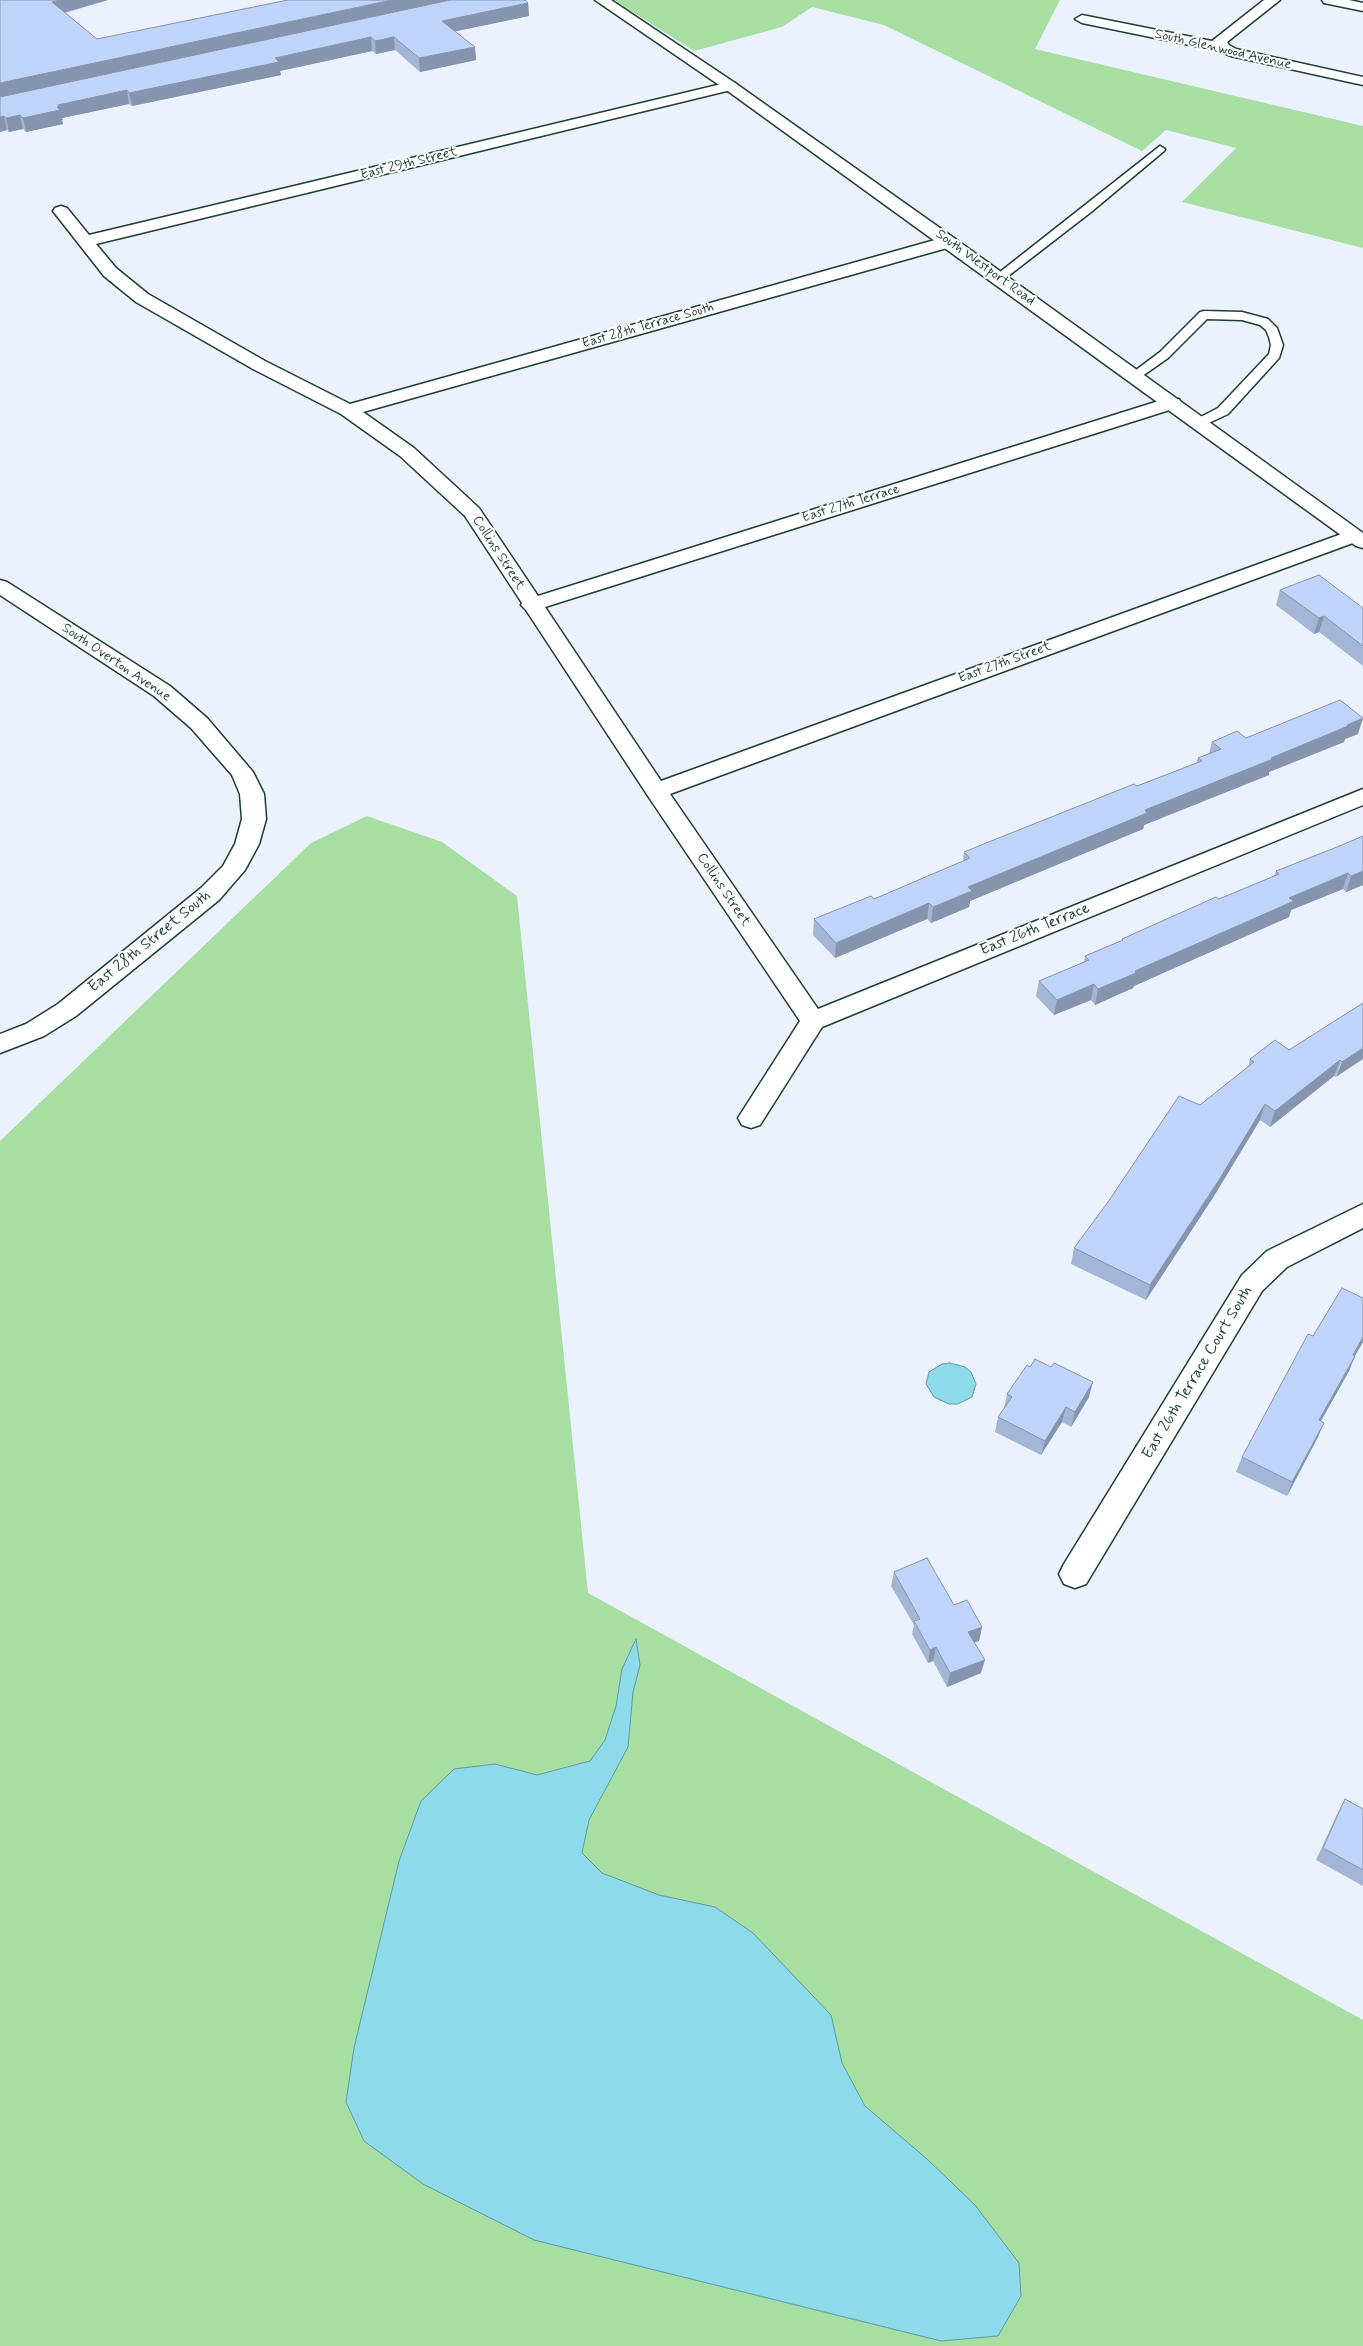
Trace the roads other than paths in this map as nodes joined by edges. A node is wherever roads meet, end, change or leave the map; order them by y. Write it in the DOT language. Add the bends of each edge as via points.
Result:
graph roads {
  1 [pos="602,0"];
  2 [pos="1273,0"];
  3 [pos="1329,0"];
  4 [pos="1363,7"];
  5 [pos="1082,19"];
  6 [pos="1224,48"];
  7 [pos="1363,82"];
  8 [pos="730,86"];
  9 [pos="1160,149"];
  10 [pos="61,211"];
  11 [pos="87,241"];
  12 [pos="948,242"];
  13 [pos="999,278"];
  14 [pos="1134,376"];
  15 [pos="1172,403"];
  16 [pos="348,410"];
  17 [pos="1200,423"];
  18 [pos="1359,539"];
  19 [pos="0,586"];
  20 [pos="531,605"];
  21 [pos="656,791"];
  22 [pos="1363,796"];
  23 [pos="252,801"];
  24 [pos="813,1021"];
  25 [pos="0,1044"];
  26 [pos="751,1118"];
  27 [pos="1363,1215"];
  28 [pos="1075,1574"];
  1 -- 8 [label="street, South Westport Road"];
  2 -- 6 [label="street" via="1219,42"];
  3 -- 4 [label="street"];
  5 -- 6 [label="street, South Glenwood Avenue"];
  6 -- 7 [label="street, South Glenwood Avenue"];
  8 -- 11 [label="street, East 29th Street"];
  8 -- 12 [label="street, South Westport Road"];
  9 -- 13 [label="lane"];
  10 -- 11 [label="street, Collins Street"];
  11 -- 16 [label="street, Collins Street" via="110,272 142,298"];
  12 -- 13 [label="street, South Westport Road"];
  12 -- 16 [label="street, East 28th Terrace South"];
  13 -- 14 [label="street, South Westport Road"];
  14 -- 15 [label="street, South Westport Road"];
  14 -- 17 [label="lane" via="1164,355 1204,315 1242,316 1264,322 1275,337 1275,355 1223,411"];
  15 -- 17 [label="street, South Westport Road"];
  15 -- 20 [label="street, East 27th Terrace"];
  16 -- 20 [label="street, Collins Street" via="407,452 466,507"];
  17 -- 18 [label="street, South Westport Road"];
  18 -- 21 [label="street, East 27th Street"];
  19 -- 23 [label="street, South Overton Avenue" via="169,697 199,723 242,772"];
  20 -- 21 [label="street, Collins Street"];
  21 -- 24 [label="street, Collins Street"];
  22 -- 24 [label="street, East 26th Terrace"];
  23 -- 25 [label="street, East 28th Street South" via="254,819 247,844 233,870 210,894 67,1010 35,1030"];
  24 -- 26 [label="street"];
  27 -- 28 [label="street, East 26th Terrace Court South" via="1277,1259 1252,1283"];
}
